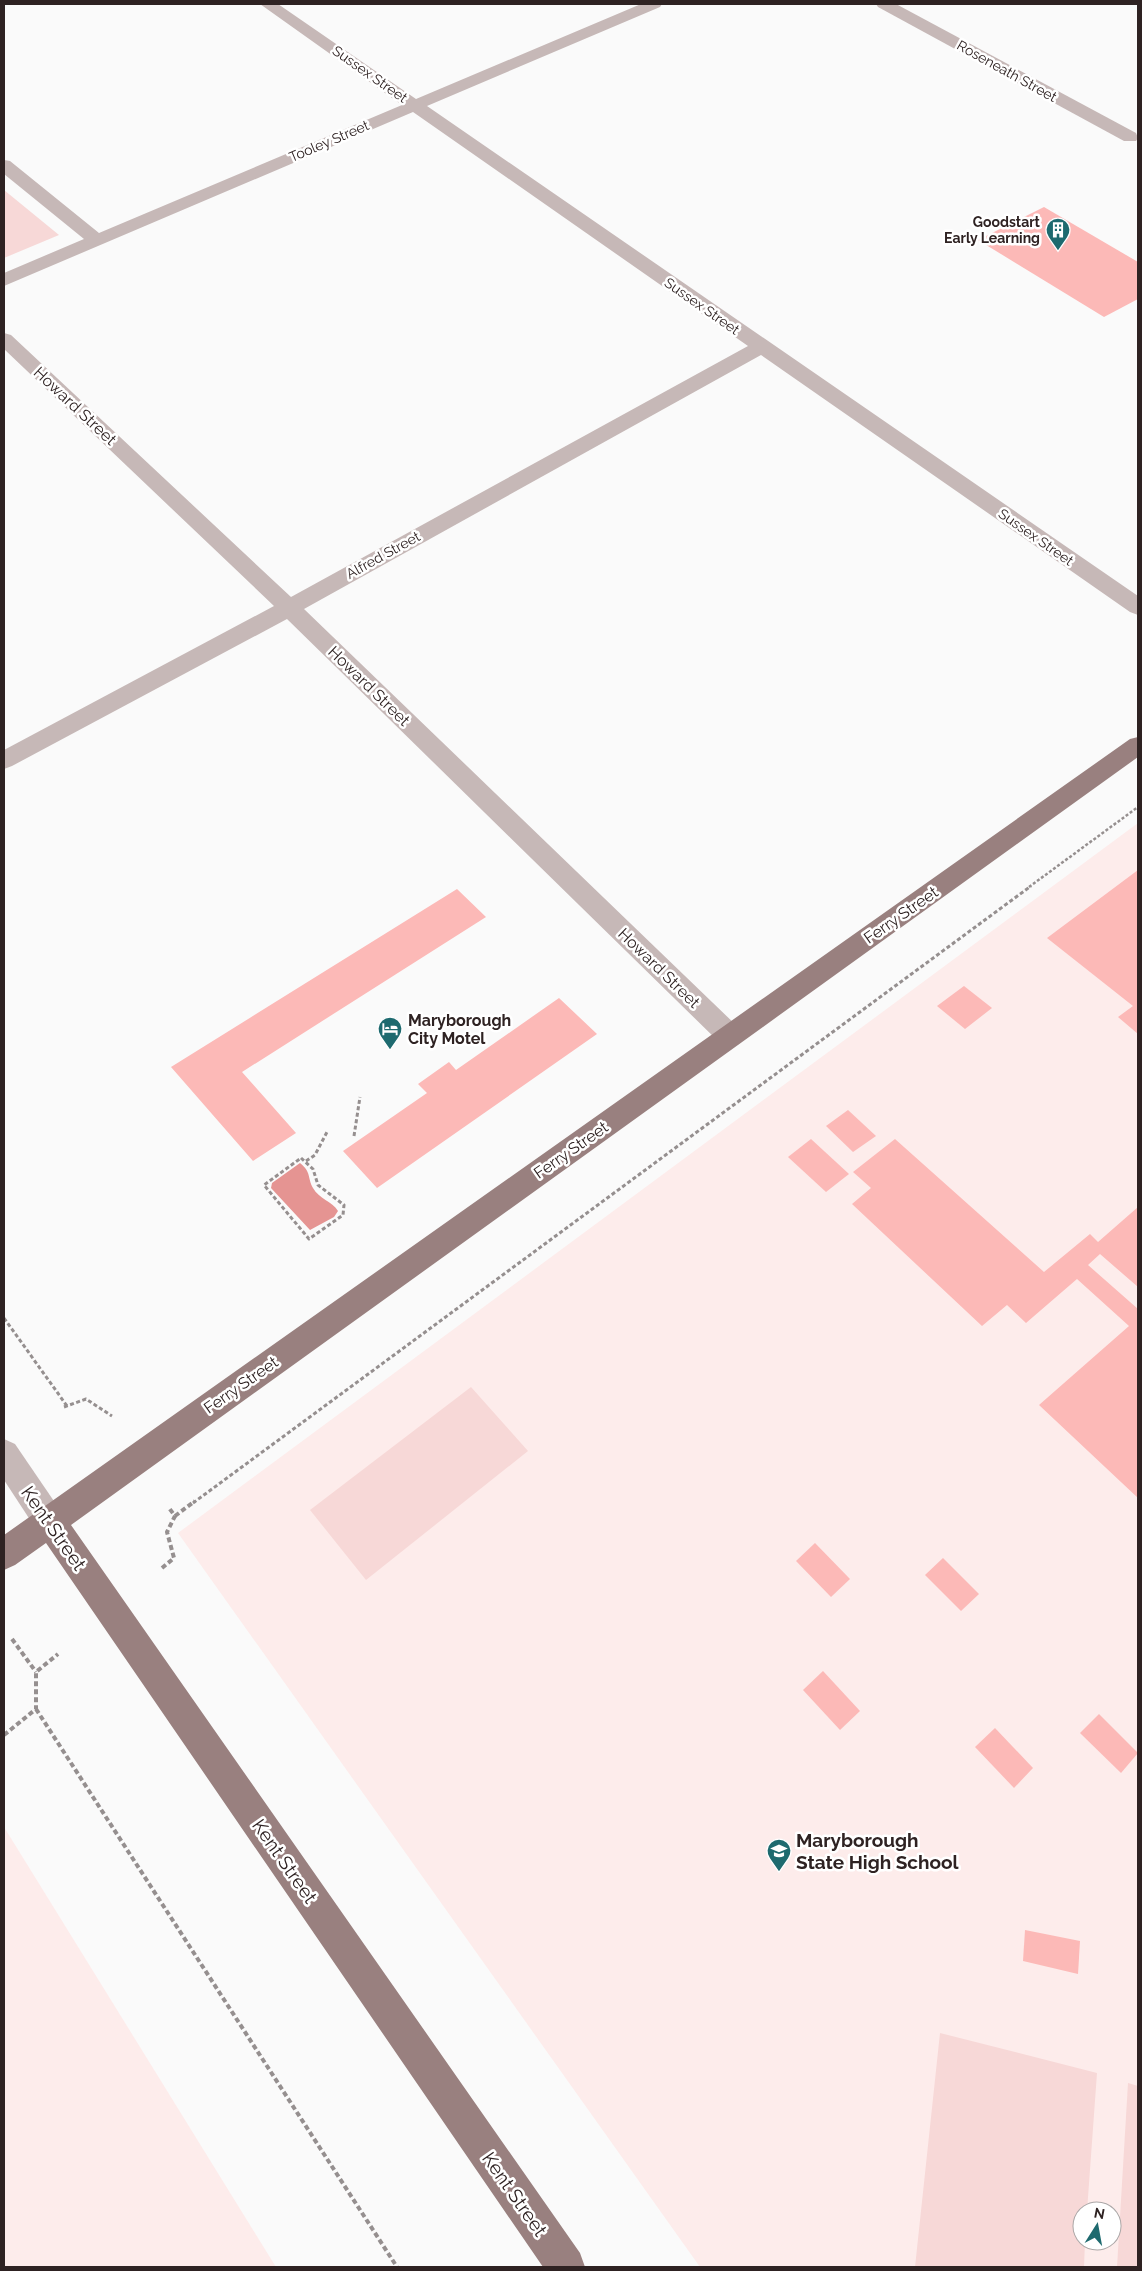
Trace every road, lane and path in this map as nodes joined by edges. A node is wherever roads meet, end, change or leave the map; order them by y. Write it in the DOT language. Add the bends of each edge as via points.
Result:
graph roads {
  1 [pos="268,4"];
  2 [pos="654,4"];
  3 [pos="884,4"];
  4 [pos="415,105"];
  5 [pos="1130,137"];
  6 [pos="4,165"];
  7 [pos="96,240"];
  8 [pos="4,280"];
  9 [pos="4,339"];
  10 [pos="761,348"];
  11 [pos="1138,607"];
  12 [pos="289,608"];
  13 [pos="1138,745"];
  14 [pos="4,760"];
  15 [pos="1138,807"];
  16 [pos="730,1036"];
  17 [pos="360,1098"];
  18 [pos="327,1132"];
  19 [pos="354,1136"];
  20 [pos="306,1162"];
  21 [pos="4,1318"];
  22 [pos="112,1416"];
  23 [pos="4,1454"];
  24 [pos="169,1508"];
  25 [pos="174,1516"];
  26 [pos="49,1521"];
  27 [pos="4,1554"];
  28 [pos="162,1568"];
  29 [pos="12,1639"];
  30 [pos="58,1654"];
  31 [pos="36,1672"];
  32 [pos="36,1709"];
  33 [pos="4,1735"];
  34 [pos="397,2267"];
  35 [pos="566,2267"];
  1 -- 4 [label="street, Sussex Street"];
  2 -- 4 [label="street, Tooley Street"];
  3 -- 5 [label="street, Roseneath Street"];
  4 -- 7 [label="street, Tooley Street"];
  4 -- 10 [label="street, Sussex Street"];
  6 -- 7 [label="street"];
  7 -- 8 [label="street, Tooley Street"];
  9 -- 12 [label="street, Howard Street"];
  10 -- 11 [label="street, Sussex Street"];
  10 -- 12 [label="street, Alfred Street"];
  12 -- 14 [label="street, Alfred Street"];
  12 -- 16 [label="street, Howard Street"];
  13 -- 16 [label="main road, Ferry Street"];
  15 -- 25 [label="path"];
  16 -- 26 [label="main road, Ferry Street"];
  17 -- 19 [label="path"];
  18 -- 20 [label="path" via="314,1155"];
  20 -- 20 [label="path" via="316,1174 318,1184 344,1205 343,1215 309,1239 264,1185 301,1158"];
  21 -- 22 [label="path" via="66,1406 86,1399"];
  23 -- 26 [label="street, Kent Street"];
  24 -- 25 [label="path"];
  25 -- 28 [label="path" via="168,1532 174,1558"];
  26 -- 27 [label="main road, Ferry Street"];
  26 -- 35 [label="main road, Kent Street"];
  29 -- 31 [label="path"];
  30 -- 31 [label="path"];
  31 -- 32 [label="path"];
  32 -- 33 [label="path"];
  32 -- 34 [label="path"];
}
